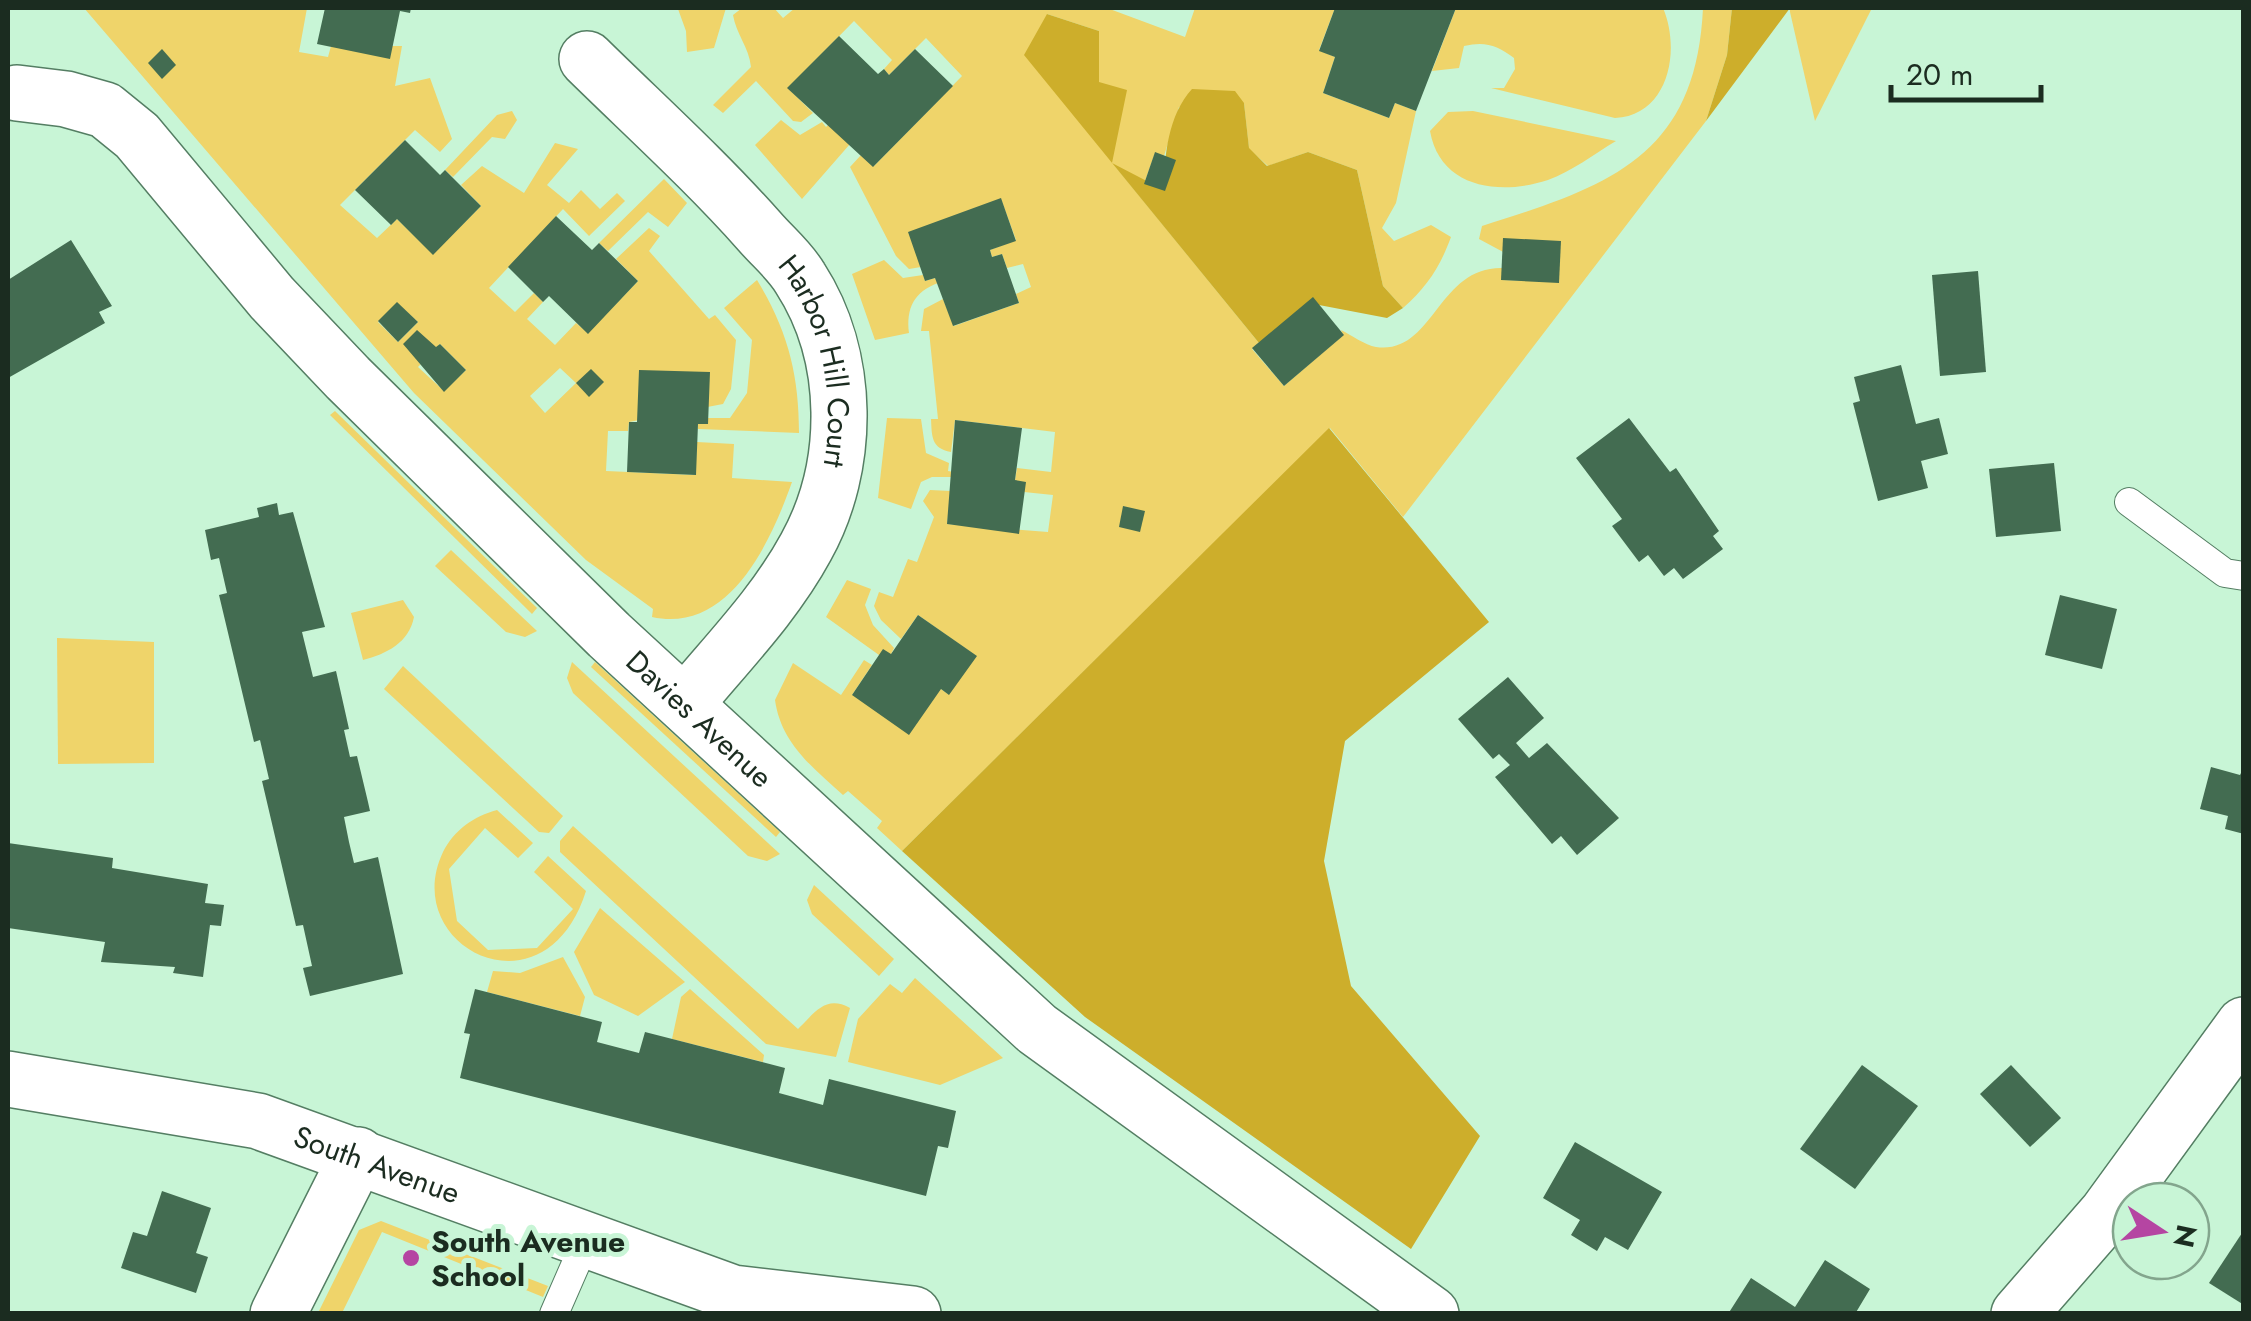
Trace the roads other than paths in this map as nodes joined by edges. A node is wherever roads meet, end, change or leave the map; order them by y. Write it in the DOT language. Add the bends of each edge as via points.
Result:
graph roads {
  1 [pos="587,59"];
  2 [pos="17,94"];
  3 [pos="2129,502"];
  4 [pos="2244,576"];
  5 [pos="686,704"];
  6 [pos="2244,1026"];
  7 [pos="8,1079"];
  8 [pos="358,1155"];
  9 [pos="586,1243"];
  10 [pos="278,1314"];
  11 [pos="554,1314"];
  12 [pos="913,1314"];
  13 [pos="1430,1314"];
  14 [pos="2019,1314"];
  1 -- 5 [label="street, Harbor Hill Court" via="800,276 823,322 840,400 837,462 808,544 765,612"];
  2 -- 5 [label="street, Davies Avenue" via="105,110 137,136 313,343"];
  3 -- 4 [label="lane" via="2225,573"];
  5 -- 13 [label="street, Davies Avenue" via="1037,1029"];
  6 -- 14 [label="street" via="2107,1212"];
  7 -- 8 [label="street, South Avenue" via="258,1121"];
  8 -- 9 [label="street, South Avenue"];
  8 -- 10 [label="street"];
  9 -- 11 [label="lane"];
  9 -- 12 [label="street, South Avenue" via="732,1293"];
}
